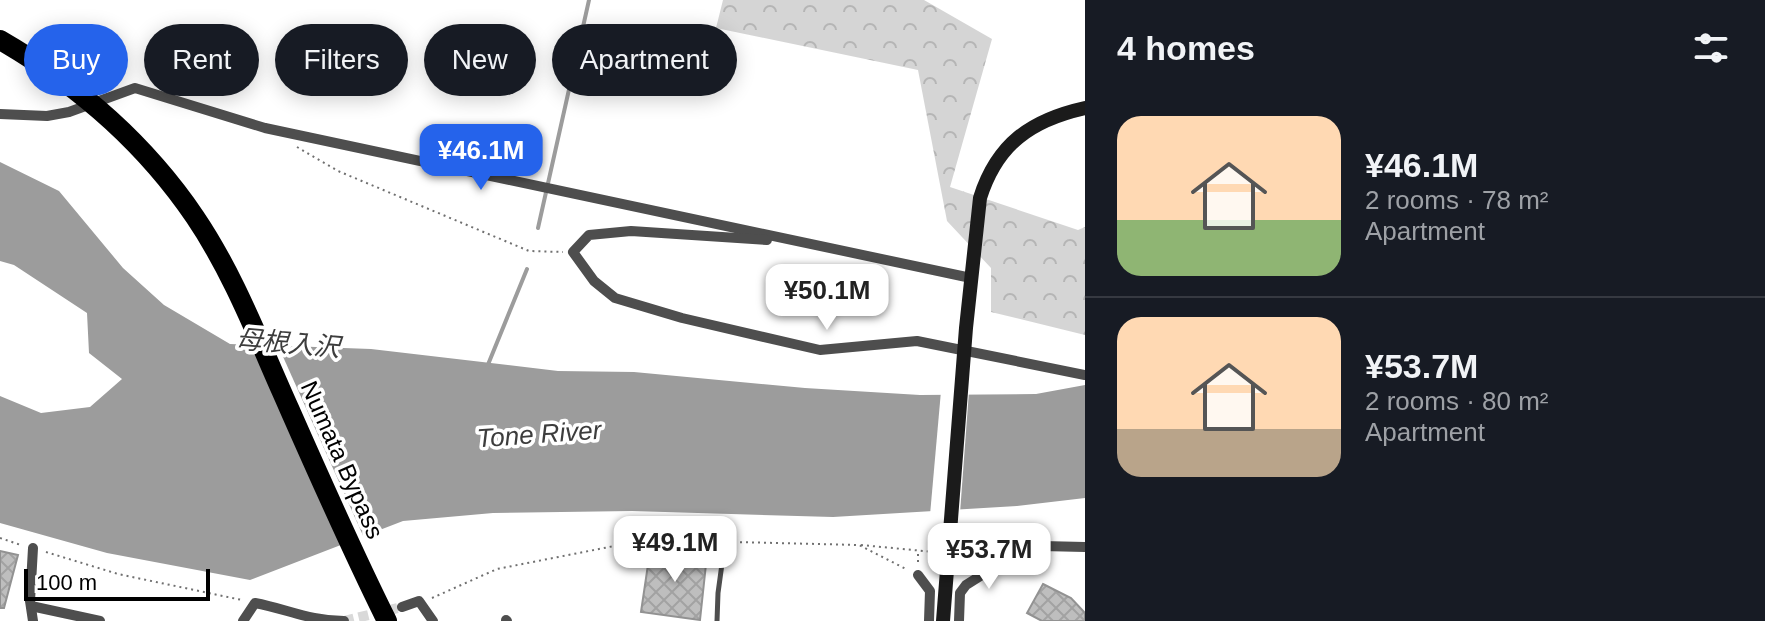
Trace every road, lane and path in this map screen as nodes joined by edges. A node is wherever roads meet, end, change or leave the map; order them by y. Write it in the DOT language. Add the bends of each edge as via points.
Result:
graph roads {
  1 [pos="0,40"];
  2 [pos="1085,108"];
  3 [pos="0,114"];
  4 [pos="289,142"];
  5 [pos="798,241"];
  6 [pos="573,252"];
  7 [pos="971,278"];
  8 [pos="1085,375"];
  9 [pos="0,538"];
  10 [pos="725,542"];
  11 [pos="859,545"];
  12 [pos="1085,547"];
  13 [pos="33,548"];
  14 [pos="918,550"];
  15 [pos="999,553"];
  16 [pos="951,555"];
  17 [pos="918,575"];
  18 [pos="419,601"];
  19 [pos="255,603"];
  20 [pos="31,606"];
  21 [pos="390,611"];
  22 [pos="33,621"];
  23 [pos="100,621"];
  24 [pos="243,621"];
  25 [pos="344,621"];
  26 [pos="433,621"];
  27 [pos="717,621"];
  28 [pos="929,621"];
  29 [pos="943,621"];
  30 [pos="959,621"];
  1 -- 21 [label="highway, Numata Bypass" via="34,59 113,120 156,166 210,241"];
  2 -- 7 [label="street" via="1030,127 996,161 980,198"];
  3 -- 5 [label="street" via="58,114 135,88 265,128"];
  4 -- 6 [label="path" via="338,171 529,251"];
  5 -- 6 [label="street" via="631,231 589,235"];
  5 -- 7 [label="street"];
  6 -- 8 [label="street" via="594,281 615,298 682,318 820,350 917,341"];
  7 -- 16 [label="street"];
  9 -- 13 [label="path"];
  10 -- 11 [label="path"];
  10 -- 18 [label="path" via="655,538 497,569"];
  10 -- 27 [label="lane"];
  11 -- 14 [label="path"];
  11 -- 17 [label="path"];
  12 -- 30 [label="street" via="1042,546 1012,556 960,592"];
  13 -- 19 [label="path" via="118,574"];
  13 -- 20 [label="street"];
  14 -- 16 [label="path"];
  14 -- 17 [label="path"];
  15 -- 16 [label="path"];
  16 -- 29 [label="street"];
  17 -- 28 [label="street" via="934,591"];
  18 -- 21 [label="street"];
  18 -- 26 [label="street"];
  19 -- 24 [label="street"];
  19 -- 25 [label="street" via="299,616"];
  20 -- 22 [label="street"];
  20 -- 23 [label="street"];
}
